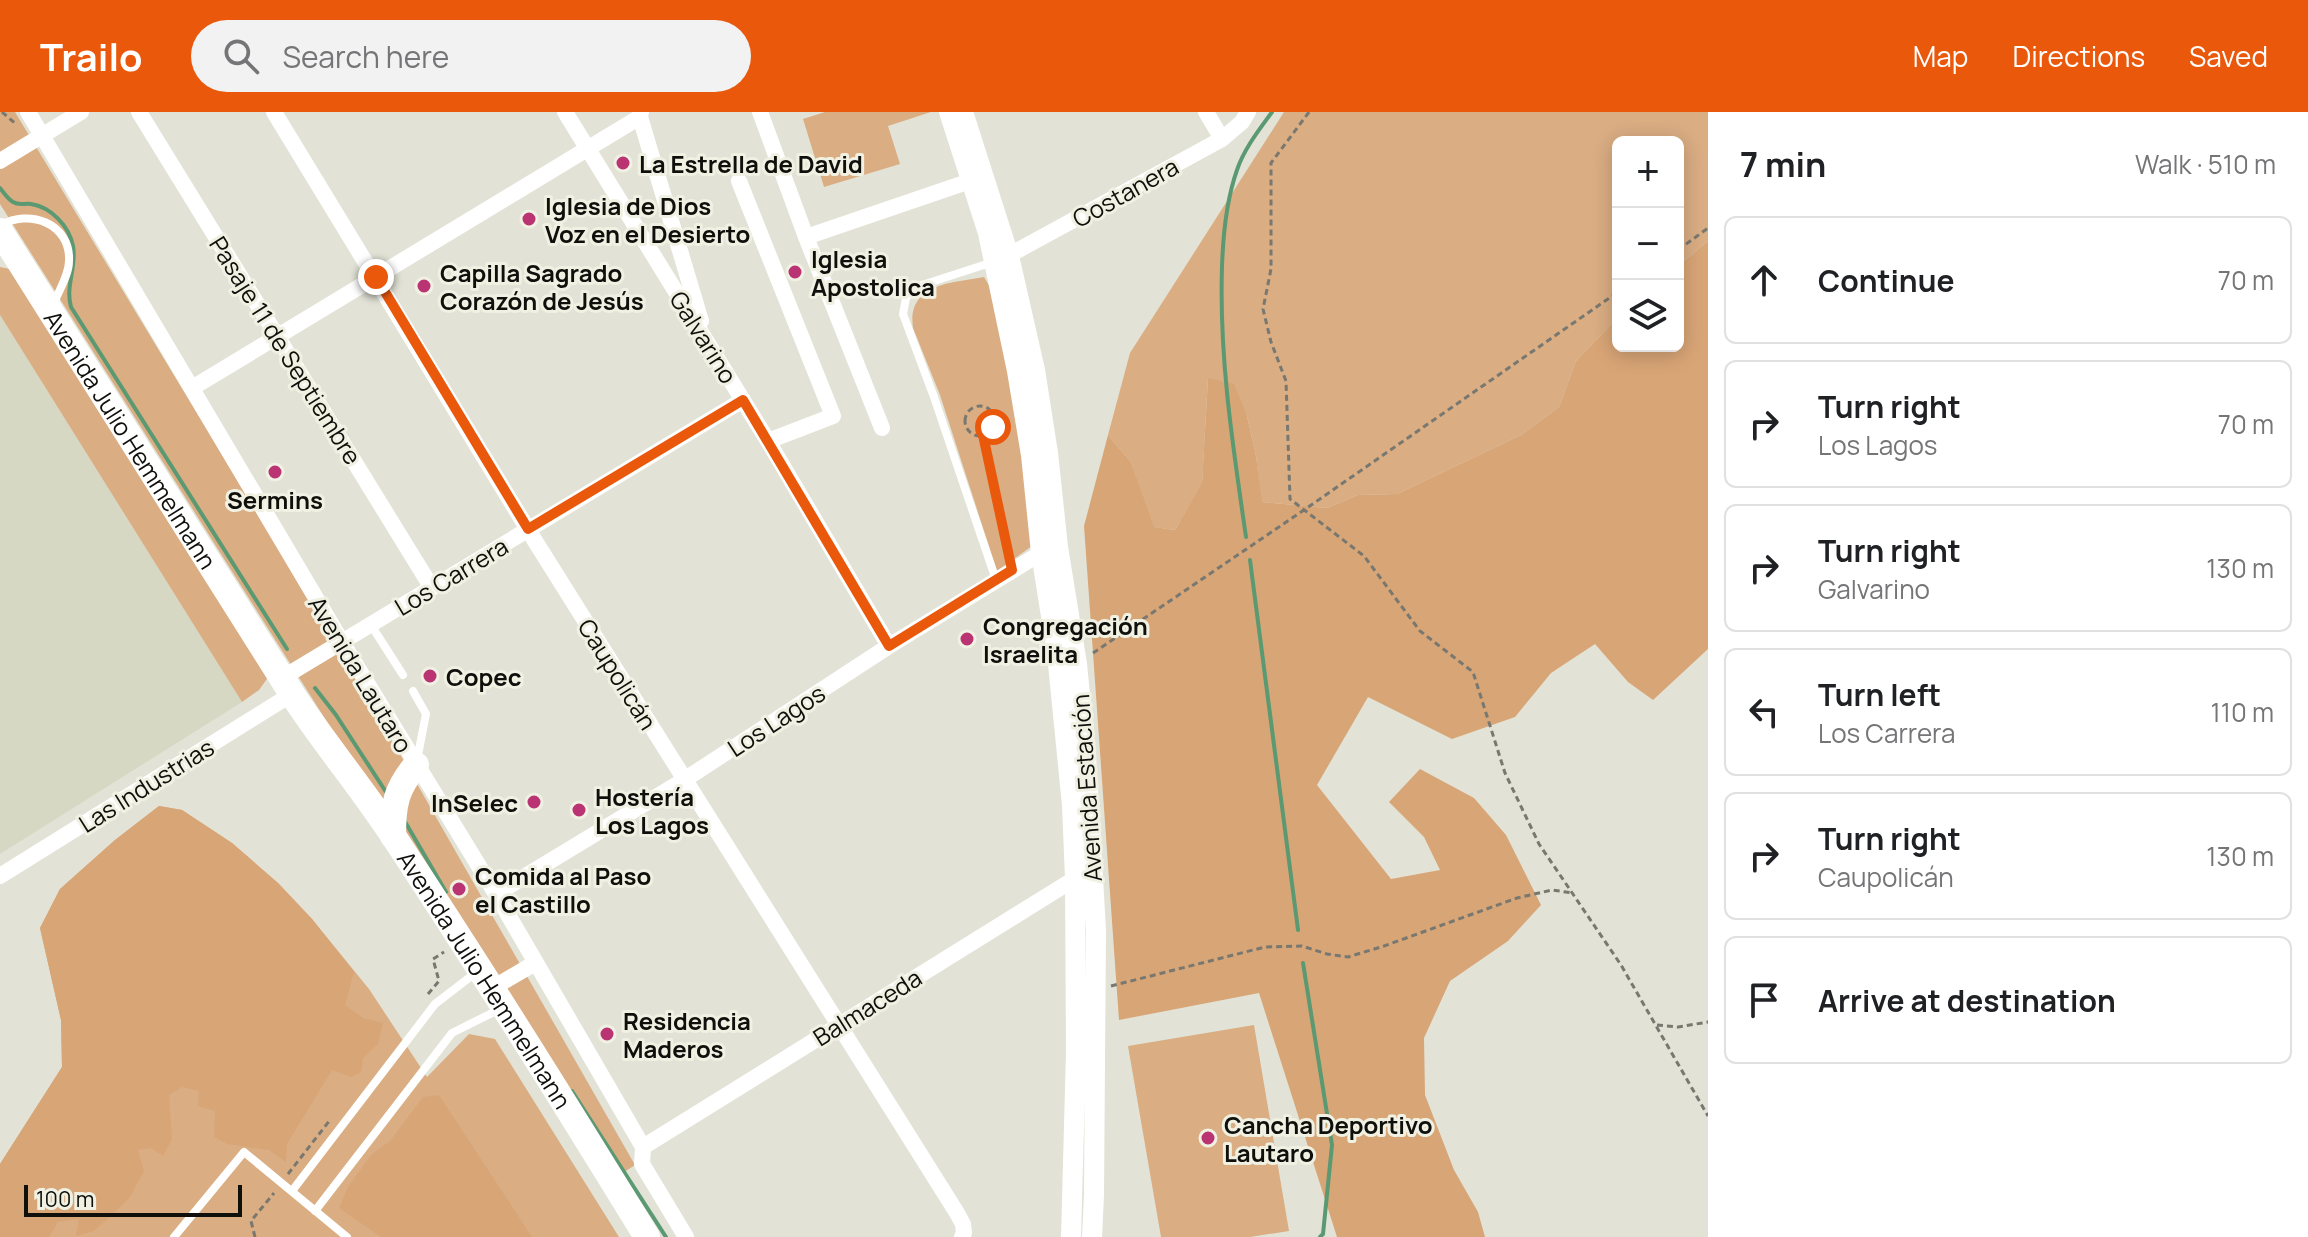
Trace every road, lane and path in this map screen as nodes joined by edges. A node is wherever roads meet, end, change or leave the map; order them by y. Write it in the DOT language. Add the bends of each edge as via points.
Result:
graph roads {
  1 [pos="28,112"];
  2 [pos="81,112"];
  3 [pos="139,112"];
  4 [pos="274,112"];
  5 [pos="565,112"];
  6 [pos="760,112"];
  7 [pos="949,112"];
  8 [pos="963,112"];
  9 [pos="1206,112"];
  10 [pos="1248,112"];
  11 [pos="1309,112"];
  12 [pos="641,114"];
  13 [pos="43,136"];
  14 [pos="1222,139"];
  15 [pos="588,149"];
  16 [pos="0,161"];
  17 [pos="978,179"];
  18 [pos="739,181"];
  19 [pos="1708,228"];
  20 [pos="0,229"];
  21 [pos="806,237"];
  22 [pos="1684,246"];
  23 [pos="1001,259"];
  24 [pos="376,277"];
  25 [pos="1612,296"];
  26 [pos="50,311"];
  27 [pos="277,337"];
  28 [pos="707,342"];
  29 [pos="192,388"];
  30 [pos="743,400"];
  31 [pos="882,428"];
  32 [pos="983,435"];
  33 [pos="768,441"];
  34 [pos="1304,510"];
  35 [pos="528,529"];
  36 [pos="1049,550"];
  37 [pos="1012,570"];
  38 [pos="996,580"];
  39 [pos="432,588"];
  40 [pos="371,625"];
  41 [pos="342,642"];
  42 [pos="889,646"];
  43 [pos="1077,664"];
  44 [pos="403,675"];
  45 [pos="287,686"];
  46 [pos="413,691"];
  47 [pos="313,727"];
  48 [pos="416,765"];
  49 [pos="684,780"];
  50 [pos="393,836"];
  51 [pos="1084,873"];
  52 [pos="0,876"];
  53 [pos="1573,893"];
  54 [pos="496,894"];
  55 [pos="448,950"];
  56 [pos="535,963"];
  57 [pos="1086,990"];
  58 [pos="486,992"];
  59 [pos="425,999"];
  60 [pos="1708,1022"];
  61 [pos="839,1025"];
  62 [pos="1657,1025"];
  63 [pos="1708,1116"];
  64 [pos="329,1121"];
  65 [pos="643,1147"];
  66 [pos="281,1183"];
  67 [pos="292,1191"];
  68 [pos="315,1211"];
  69 [pos="963,1235"];
  70 [pos="174,1237"];
  71 [pos="255,1237"];
  72 [pos="347,1237"];
  73 [pos="628,1237"];
  74 [pos="647,1237"];
  75 [pos="686,1237"];
  76 [pos="1071,1237"];
  77 [pos="1092,1237"];
  1 -- 13 [label="street, Avenida Lautaro"];
  2 -- 13 [label="street"];
  3 -- 27 [label="street, Pasaje 11 de Septiembre"];
  4 -- 24 [label="street, Caupolicán"];
  5 -- 15 [label="street, Galvarino"];
  6 -- 21 [label="street"];
  7 -- 17 [label="street, Avenida Estación"];
  8 -- 17 [label="street, Avenida Estación"];
  9 -- 14 [label="street"];
  10 -- 14 [label="street, Costanera"];
  11 -- 34 [label="path" via="1271,163 1271,269 1263,309 1286,381 1290,499"];
  12 -- 15 [label="street"];
  12 -- 28 [label="street"];
  13 -- 16 [label="street"];
  13 -- 29 [label="street, Avenida Lautaro"];
  14 -- 23 [label="street, Costanera"];
  15 -- 24 [label="street"];
  15 -- 28 [label="street, Galvarino"];
  17 -- 21 [label="street"];
  17 -- 23 [label="street, Avenida Estación" via="988,233"];
  18 -- 33 [label="street" via="833,416"];
  19 -- 22 [label="path"];
  20 -- 26 [label="highway, Avenida Julio Hemmelmann"];
  20 -- 26 [label="lane" via="14,219 39,219 65,240 69,266"];
  21 -- 31 [label="street"];
  23 -- 36 [label="street, Avenida Estación"];
  23 -- 38 [label="lane" via="916,287 906,298 903,314"];
  24 -- 27 [label="street"];
  24 -- 35 [label="street, Caupolicán"];
  25 -- 34 [label="path"];
  26 -- 45 [label="highway, Avenida Julio Hemmelmann"];
  27 -- 29 [label="street"];
  27 -- 39 [label="street, Pasaje 11 de Septiembre"];
  28 -- 30 [label="street, Galvarino"];
  29 -- 41 [label="street, Avenida Lautaro"];
  30 -- 33 [label="street, Galvarino"];
  30 -- 35 [label="street, Los Carrera"];
  32 -- 32 [label="path" via="993,427 994,417 988,409 974,407 967,413 966,427"];
  32 -- 37 [label="path"];
  33 -- 42 [label="street, Galvarino"];
  34 -- 43 [label="path"];
  34 -- 53 [label="path" via="1364,556 1420,631 1473,672 1505,773 1539,844"];
  35 -- 39 [label="street, Los Carrera"];
  35 -- 49 [label="street, Caupolicán"];
  36 -- 37 [label="street, Los Lagos"];
  36 -- 43 [label="street, Avenida Estación"];
  36 -- 51 [label="street, Avenida Estación" via="1072,805"];
  37 -- 38 [label="street, Los Lagos"];
  38 -- 42 [label="street, Los Lagos"];
  39 -- 40 [label="street, Los Carrera"];
  40 -- 41 [label="street, Los Carrera"];
  40 -- 44 [label="lane"];
  41 -- 45 [label="street, Los Carrera"];
  41 -- 48 [label="street, Avenida Lautaro"];
  42 -- 49 [label="street, Los Lagos"];
  43 -- 51 [label="street, Avenida Estación" via="1086,756"];
  45 -- 47 [label="highway, Avenida Julio Hemmelmann"];
  45 -- 52 [label="street, Las Industrias"];
  46 -- 48 [label="lane" via="426,714"];
  47 -- 50 [label="highway, Avenida Julio Hemmelmann"];
  47 -- 55 [label="highway, Avenida Julio Hemmelmann" via="327,762"];
  48 -- 50 [label="highway" via="396,796"];
  48 -- 54 [label="street, Avenida Lautaro"];
  49 -- 54 [label="street, Los Lagos"];
  49 -- 61 [label="street, Caupolicán"];
  50 -- 58 [label="highway, Avenida Julio Hemmelmann"];
  51 -- 57 [label="street, Avenida Estación"];
  51 -- 61 [label="street, Balmaceda"];
  53 -- 57 [label="path" via="1552,890 1517,898 1348,957 1302,946 1265,947"];
  53 -- 62 [label="path"];
  54 -- 56 [label="street, Avenida Lautaro"];
  55 -- 58 [label="highway, Avenida Julio Hemmelmann"];
  55 -- 59 [label="path" via="433,959 439,981"];
  56 -- 58 [label="street"];
  56 -- 65 [label="street, Avenida Lautaro"];
  57 -- 76 [label="street, Avenida Estación"];
  57 -- 77 [label="street, Avenida Estación"];
  58 -- 67 [label="lane" via="435,1004"];
  58 -- 68 [label="lane"];
  58 -- 73 [label="highway, Avenida Julio Hemmelmann"];
  58 -- 74 [label="highway, Avenida Julio Hemmelmann"];
  60 -- 62 [label="path"];
  61 -- 65 [label="street, Balmaceda"];
  61 -- 69 [label="street, Caupolicán" via="957,1213"];
  62 -- 63 [label="path"];
  64 -- 66 [label="path"];
  65 -- 75 [label="street, Avenida Lautaro" via="642,1164"];
  66 -- 67 [label="lane"];
  66 -- 70 [label="lane" via="244,1152"];
  66 -- 71 [label="path" via="251,1221"];
  67 -- 68 [label="lane"];
  68 -- 72 [label="lane"];
}
